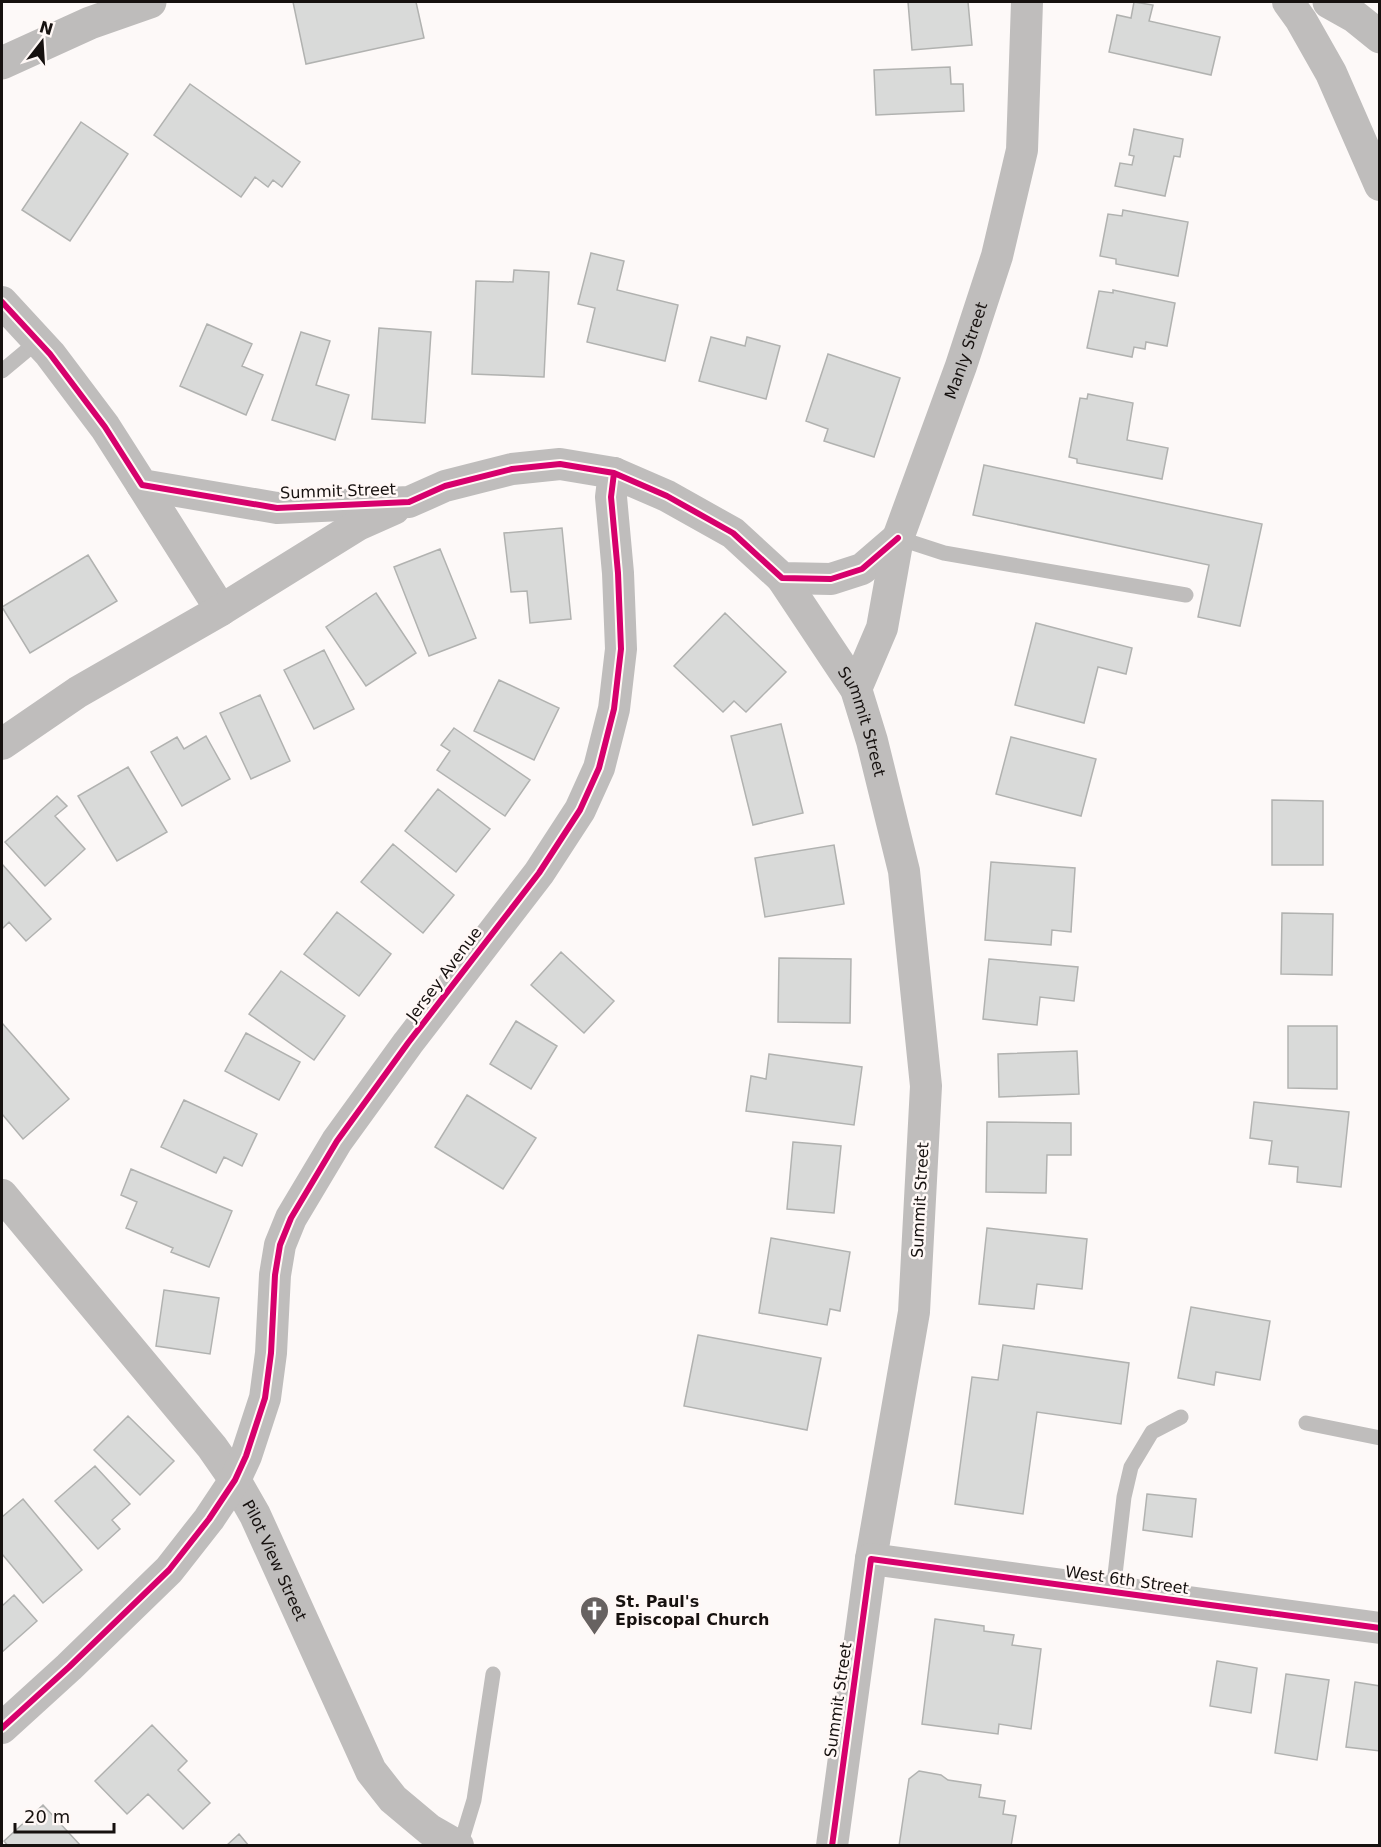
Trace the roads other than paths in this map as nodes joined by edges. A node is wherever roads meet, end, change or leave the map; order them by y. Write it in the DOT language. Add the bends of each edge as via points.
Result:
graph roads {
  1 [pos="150,2"];
  2 [pos="1027,2"];
  3 [pos="1288,2"];
  4 [pos="1354,12"];
  5 [pos="1380,37"];
  6 [pos="2,63"];
  7 [pos="1380,185"];
  8 [pos="2,302"];
  9 [pos="38,341"];
  10 [pos="2,371"];
  11 [pos="614,473"];
  12 [pos="141,485"];
  13 [pos="409,502"];
  14 [pos="898,538"];
  15 [pos="782,578"];
  16 [pos="1186,595"];
  17 [pos="221,610"];
  18 [pos="856,689"];
  19 [pos="2,744"];
  20 [pos="2,1195"];
  21 [pos="1181,1417"];
  22 [pos="1306,1423"];
  23 [pos="1380,1438"];
  24 [pos="235,1480"];
  25 [pos="871,1559"];
  26 [pos="1113,1592"];
  27 [pos="1380,1628"];
  28 [pos="493,1674"];
  29 [pos="2,1728"];
  30 [pos="459,1845"];
  31 [pos="832,1845"];
  1 -- 6 [label="street" via="90,23"];
  2 -- 14 [label="street, Manly Street" via="1022,150 997,256 962,366"];
  3 -- 7 [label="street" via="1331,73"];
  4 -- 5 [label="street"];
  8 -- 9 [label="street"];
  9 -- 10 [label="lane"];
  9 -- 12 [label="street" via="105,427"];
  11 -- 13 [label="street, Summit Street" via="560,464 512,469 445,486"];
  11 -- 15 [label="street, Summit Street" via="667,496 733,533"];
  11 -- 24 [label="street, Jersey Avenue" via="611,497 621,649 614,709 599,768 580,810 539,873 344,1132 291,1218 280,1245 275,1275 265,1398"];
  12 -- 13 [label="street, Summit Street" via="277,508"];
  12 -- 17 [label="street"];
  13 -- 17 [label="street" via="358,525"];
  14 -- 15 [label="street" via="862,569 831,579"];
  14 -- 16 [label="lane" via="944,553"];
  14 -- 18 [label="street, Manly Street" via="882,628"];
  15 -- 18 [label="street, Summit Street"];
  17 -- 19 [label="street" via="78,692"];
  18 -- 25 [label="street, Summit Street" via="904,871 926,1086 914,1312"];
  20 -- 24 [label="street, Pilot View Street" via="212,1447"];
  21 -- 26 [label="lane" via="1152,1432 1131,1467"];
  22 -- 23 [label="lane"];
  24 -- 29 [label="street, Jersey Avenue" via="169,1570"];
  24 -- 30 [label="street, Pilot View Street" via="255,1515 371,1771 393,1799 430,1830"];
  25 -- 26 [label="street, West 6th Street"];
  25 -- 31 [label="street, Summit Street"];
  26 -- 27 [label="street, West 6th Street"];
  28 -- 30 [label="lane" via="474,1800"];
}
